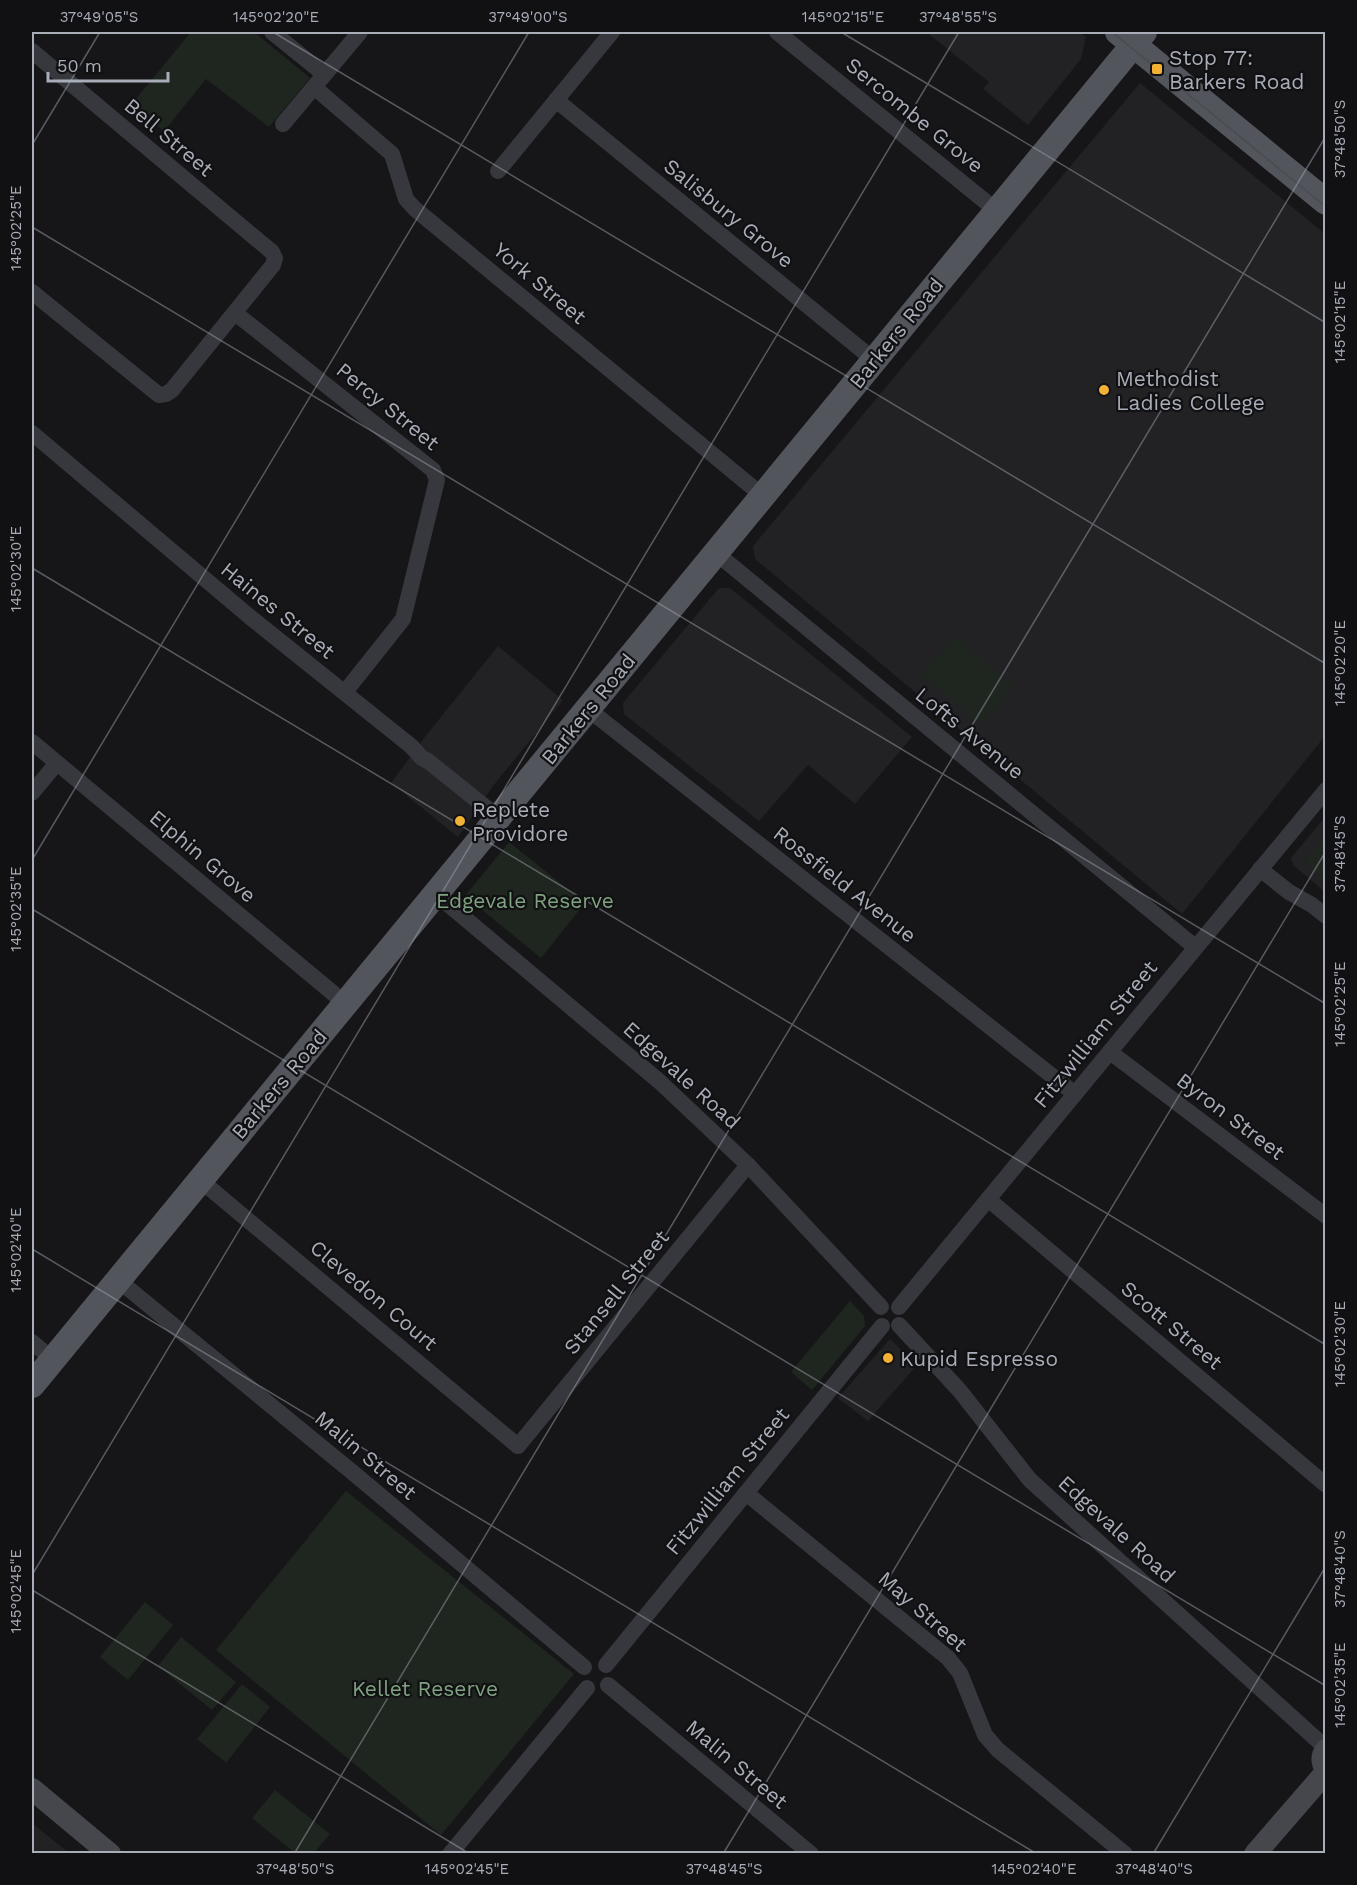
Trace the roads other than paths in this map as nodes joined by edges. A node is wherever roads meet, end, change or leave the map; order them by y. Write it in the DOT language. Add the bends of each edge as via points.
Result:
graph roads {
  1 [pos="272,32"];
  2 [pos="360,32"];
  3 [pos="612,32"];
  4 [pos="777,32"];
  5 [pos="1132,36"];
  6 [pos="32,51"];
  7 [pos="319,81"];
  8 [pos="556,100"];
  9 [pos="283,124"];
  10 [pos="498,171"];
  11 [pos="1326,202"];
  12 [pos="996,211"];
  13 [pos="32,292"];
  14 [pos="235,313"];
  15 [pos="874,360"];
  16 [pos="32,433"];
  17 [pos="763,496"];
  18 [pos="716,553"];
  19 [pos="345,692"];
  20 [pos="588,709"];
  21 [pos="32,742"];
  22 [pos="57,763"];
  23 [pos="1326,790"];
  24 [pos="32,793"];
  25 [pos="498,818"];
  26 [pos="1264,864"];
  27 [pos="436,894"];
  28 [pos="1326,916"];
  29 [pos="1195,947"];
  30 [pos="346,1004"];
  31 [pos="1110,1052"];
  32 [pos="1075,1094"];
  33 [pos="748,1166"];
  34 [pos="200,1180"];
  35 [pos="988,1199"];
  36 [pos="1326,1216"];
  37 [pos="118,1280"];
  38 [pos="881,1307"];
  39 [pos="899,1307"];
  40 [pos="891,1326"];
  41 [pos="32,1342"];
  42 [pos="52,1360"];
  43 [pos="32,1385"];
  44 [pos="518,1446"];
  45 [pos="1326,1485"];
  46 [pos="746,1493"];
  47 [pos="606,1665"];
  48 [pos="584,1667"];
  49 [pos="608,1685"];
  50 [pos="587,1689"];
  51 [pos="1326,1748"];
  52 [pos="1326,1771"];
  53 [pos="32,1789"];
  54 [pos="110,1854"];
  55 [pos="450,1854"];
  56 [pos="811,1854"];
  57 [pos="1125,1854"];
  58 [pos="1255,1854"];
  1 -- 7 [label="street, York Street"];
  2 -- 7 [label="street"];
  3 -- 8 [label="street"];
  4 -- 12 [label="street, Sercombe Grove"];
  5 -- 11 [label="main road"];
  5 -- 12 [label="main road, Barkers Road"];
  6 -- 14 [label="street, Bell Street" via="272,252 273,265"];
  7 -- 9 [label="street"];
  7 -- 17 [label="street, York Street" via="393,154 406,199 415,209"];
  8 -- 10 [label="street"];
  8 -- 15 [label="street, Salisbury Grove"];
  12 -- 15 [label="main road, Barkers Road"];
  13 -- 14 [label="street" via="159,395 172,390"];
  14 -- 19 [label="street, Percy Street" via="433,470 437,480 403,619"];
  15 -- 17 [label="main road, Barkers Road"];
  16 -- 19 [label="street, Haines Street"];
  17 -- 18 [label="main road, Barkers Road"];
  18 -- 20 [label="main road, Barkers Road"];
  18 -- 29 [label="street, Lofts Avenue"];
  19 -- 25 [label="street, Haines Street"];
  20 -- 25 [label="main road, Barkers Road"];
  20 -- 32 [label="street, Rossfield Avenue"];
  21 -- 22 [label="street, Elphin Grove"];
  22 -- 24 [label="street"];
  22 -- 30 [label="street, Elphin Grove"];
  23 -- 26 [label="street, Fitzwilliam Street"];
  25 -- 27 [label="main road, Barkers Road"];
  26 -- 28 [label="street" via="1296,885"];
  26 -- 29 [label="street, Fitzwilliam Street"];
  27 -- 30 [label="main road, Barkers Road"];
  27 -- 33 [label="street, Edgevale Road" via="660,1082"];
  29 -- 31 [label="street, Fitzwilliam Street"];
  30 -- 34 [label="main road, Barkers Road"];
  31 -- 32 [label="street, Fitzwilliam Street"];
  31 -- 36 [label="street, Byron Street"];
  32 -- 35 [label="street, Fitzwilliam Street"];
  33 -- 38 [label="street, Edgevale Road"];
  33 -- 44 [label="street, Stansell Street"];
  34 -- 37 [label="main road, Barkers Road"];
  34 -- 44 [label="street, Clevedon Court"];
  35 -- 39 [label="street, Fitzwilliam Street"];
  35 -- 45 [label="street, Scott Street"];
  37 -- 42 [label="main road, Barkers Road"];
  37 -- 48 [label="street, Malin Street"];
  38 -- 39 [label="street" via="890,1303"];
  38 -- 40 [label="street" via="878,1318"];
  39 -- 40 [label="street" via="903,1315"];
  40 -- 46 [label="street, Fitzwilliam Street"];
  40 -- 51 [label="street, Edgevale Road" via="960,1391 1030,1480"];
  41 -- 42 [label="street"];
  42 -- 43 [label="main road, Barkers Road"];
  46 -- 47 [label="street, Fitzwilliam Street"];
  46 -- 57 [label="street, May Street" via="948,1658 960,1673 985,1735 998,1750"];
  47 -- 48 [label="street" via="593,1661"];
  47 -- 49 [label="street" via="611,1674"];
  48 -- 50 [label="street" via="581,1680"];
  49 -- 50 [label="street" via="599,1691"];
  49 -- 56 [label="street, Malin Street"];
  50 -- 55 [label="street"];
  51 -- 52 [label="street" via="1322,1758"];
  52 -- 58 [label="street"];
  53 -- 54 [label="street"];
}
